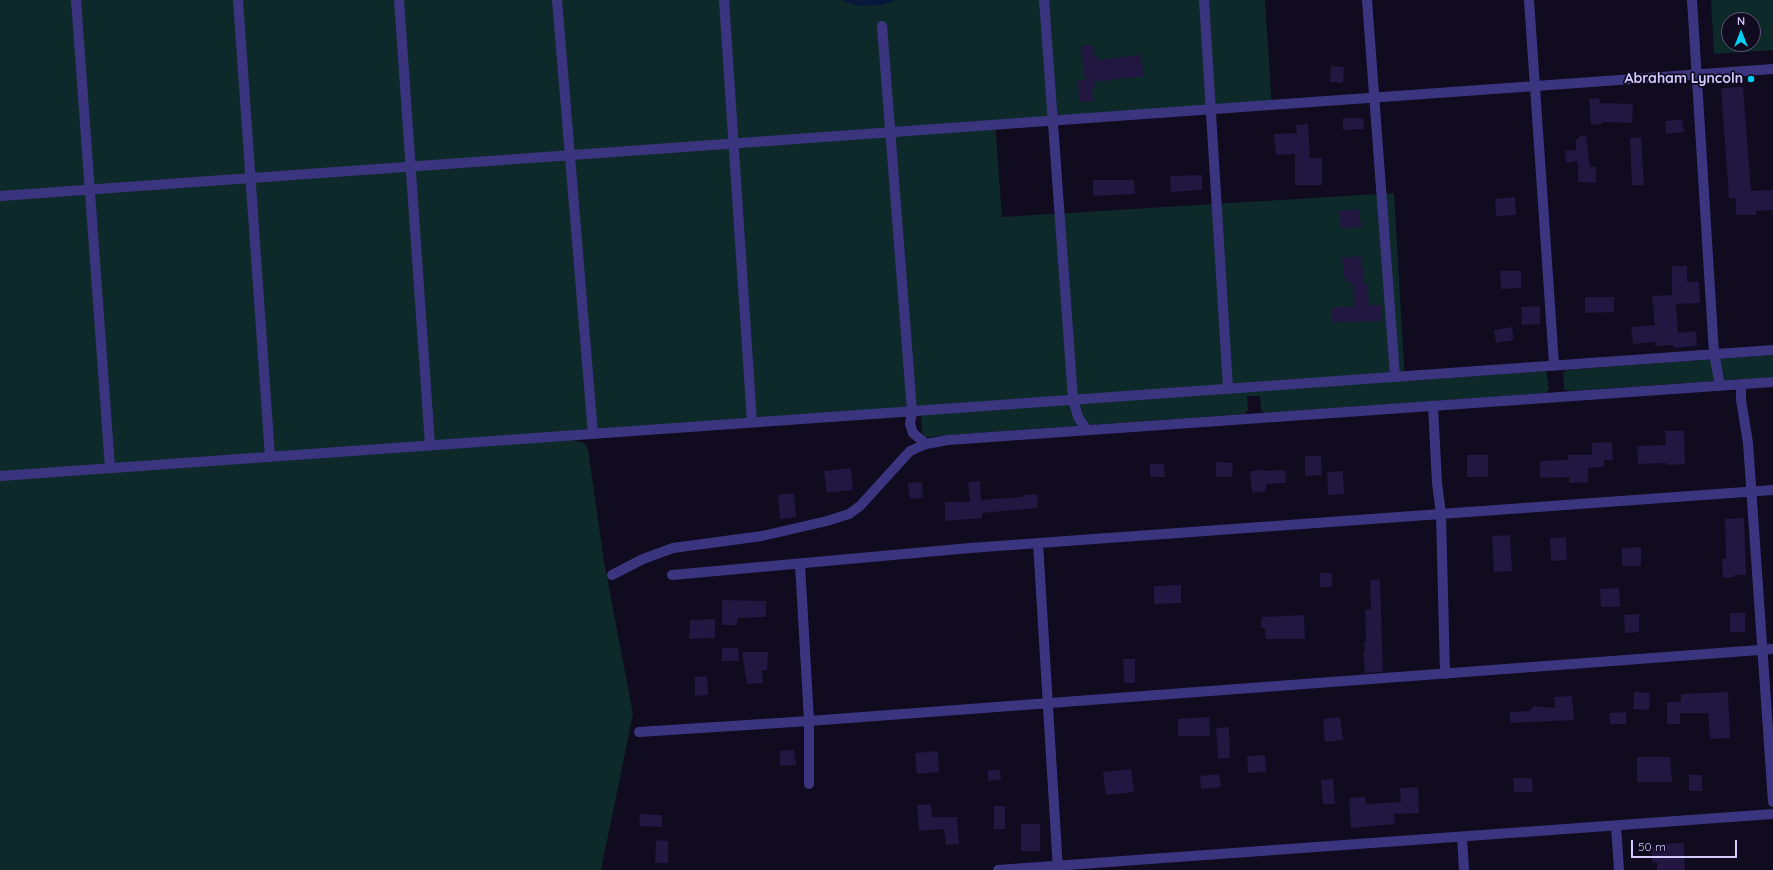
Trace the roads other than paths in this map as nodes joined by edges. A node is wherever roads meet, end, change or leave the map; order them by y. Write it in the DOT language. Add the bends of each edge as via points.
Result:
graph roads {
  1 [pos="76,0"];
  2 [pos="238,0"];
  3 [pos="399,0"];
  4 [pos="557,0"];
  5 [pos="724,0"];
  6 [pos="1044,0"];
  7 [pos="1204,0"];
  8 [pos="1367,0"];
  9 [pos="1529,0"];
  10 [pos="1692,0"];
  11 [pos="882,26"];
  12 [pos="1773,69"];
  13 [pos="1697,75"];
  14 [pos="1534,86"];
  15 [pos="1374,98"];
  16 [pos="1211,109"];
  17 [pos="1053,121"];
  18 [pos="891,132"];
  19 [pos="734,144"];
  20 [pos="570,155"];
  21 [pos="410,167"];
  22 [pos="250,178"];
  23 [pos="90,190"];
  24 [pos="0,196"];
  25 [pos="1773,350"];
  26 [pos="1714,353"];
  27 [pos="1554,364"];
  28 [pos="1395,376"];
  29 [pos="1773,382"];
  30 [pos="1741,384"];
  31 [pos="1720,386"];
  32 [pos="1228,388"];
  33 [pos="1074,399"];
  34 [pos="1433,406"];
  35 [pos="912,411"];
  36 [pos="752,422"];
  37 [pos="1087,430"];
  38 [pos="593,434"];
  39 [pos="926,444"];
  40 [pos="430,445"];
  41 [pos="270,457"];
  42 [pos="110,468"];
  43 [pos="0,476"];
  44 [pos="1773,490"];
  45 [pos="1750,492"];
  46 [pos="1441,514"];
  47 [pos="1038,544"];
  48 [pos="800,564"];
  49 [pos="612,575"];
  50 [pos="672,575"];
  51 [pos="1762,650"];
  52 [pos="1773,650"];
  53 [pos="1445,674"];
  54 [pos="1048,702"];
  55 [pos="809,721"];
  56 [pos="639,732"];
  57 [pos="809,784"];
  58 [pos="1773,802"];
  59 [pos="1773,814"];
  60 [pos="1616,826"];
  61 [pos="1462,837"];
  62 [pos="1058,868"];
  63 [pos="998,870"];
  64 [pos="1464,870"];
  65 [pos="1619,870"];
  1 -- 23 [label="street"];
  2 -- 22 [label="street"];
  3 -- 21 [label="street"];
  4 -- 20 [label="street"];
  5 -- 19 [label="street"];
  6 -- 17 [label="street"];
  7 -- 16 [label="street"];
  8 -- 15 [label="street"];
  9 -- 14 [label="street"];
  10 -- 13 [label="street"];
  11 -- 18 [label="street"];
  12 -- 13 [label="street"];
  13 -- 14 [label="street"];
  13 -- 26 [label="street"];
  14 -- 15 [label="street"];
  14 -- 27 [label="street"];
  15 -- 16 [label="street"];
  15 -- 28 [label="street"];
  16 -- 17 [label="street"];
  16 -- 32 [label="street"];
  17 -- 18 [label="street"];
  17 -- 33 [label="street"];
  18 -- 19 [label="street"];
  18 -- 35 [label="street"];
  19 -- 20 [label="street"];
  19 -- 36 [label="street"];
  20 -- 21 [label="street"];
  20 -- 38 [label="street"];
  21 -- 22 [label="street"];
  21 -- 40 [label="street"];
  22 -- 23 [label="street"];
  22 -- 41 [label="street"];
  23 -- 24 [label="street"];
  23 -- 42 [label="street"];
  25 -- 26 [label="street"];
  26 -- 27 [label="street"];
  26 -- 31 [label="street"];
  27 -- 28 [label="street"];
  28 -- 32 [label="street"];
  29 -- 30 [label="street"];
  30 -- 31 [label="street"];
  30 -- 45 [label="street" via="1748,442"];
  31 -- 34 [label="street"];
  32 -- 33 [label="street"];
  33 -- 35 [label="street"];
  33 -- 37 [label="street" via="1078,417"];
  34 -- 37 [label="street"];
  34 -- 46 [label="street"];
  35 -- 36 [label="street"];
  35 -- 39 [label="street" via="910,424 913,433"];
  36 -- 38 [label="street"];
  37 -- 39 [label="street" via="948,440"];
  38 -- 40 [label="street"];
  39 -- 49 [label="street" via="910,451 860,506 849,514 762,536 673,548 643,559"];
  40 -- 41 [label="street"];
  41 -- 42 [label="street"];
  42 -- 43 [label="street"];
  44 -- 45 [label="street"];
  45 -- 46 [label="street"];
  45 -- 51 [label="street"];
  46 -- 47 [label="street"];
  46 -- 53 [label="street"];
  47 -- 48 [label="street"];
  47 -- 54 [label="street"];
  48 -- 50 [label="street"];
  48 -- 55 [label="street"];
  51 -- 52 [label="street"];
  51 -- 53 [label="street"];
  51 -- 58 [label="street"];
  53 -- 54 [label="street"];
  54 -- 55 [label="street"];
  54 -- 62 [label="street"];
  55 -- 56 [label="street"];
  55 -- 57 [label="street"];
  59 -- 60 [label="street"];
  60 -- 61 [label="street"];
  60 -- 65 [label="street"];
  61 -- 62 [label="street"];
  61 -- 64 [label="street"];
  62 -- 63 [label="street"];
}
